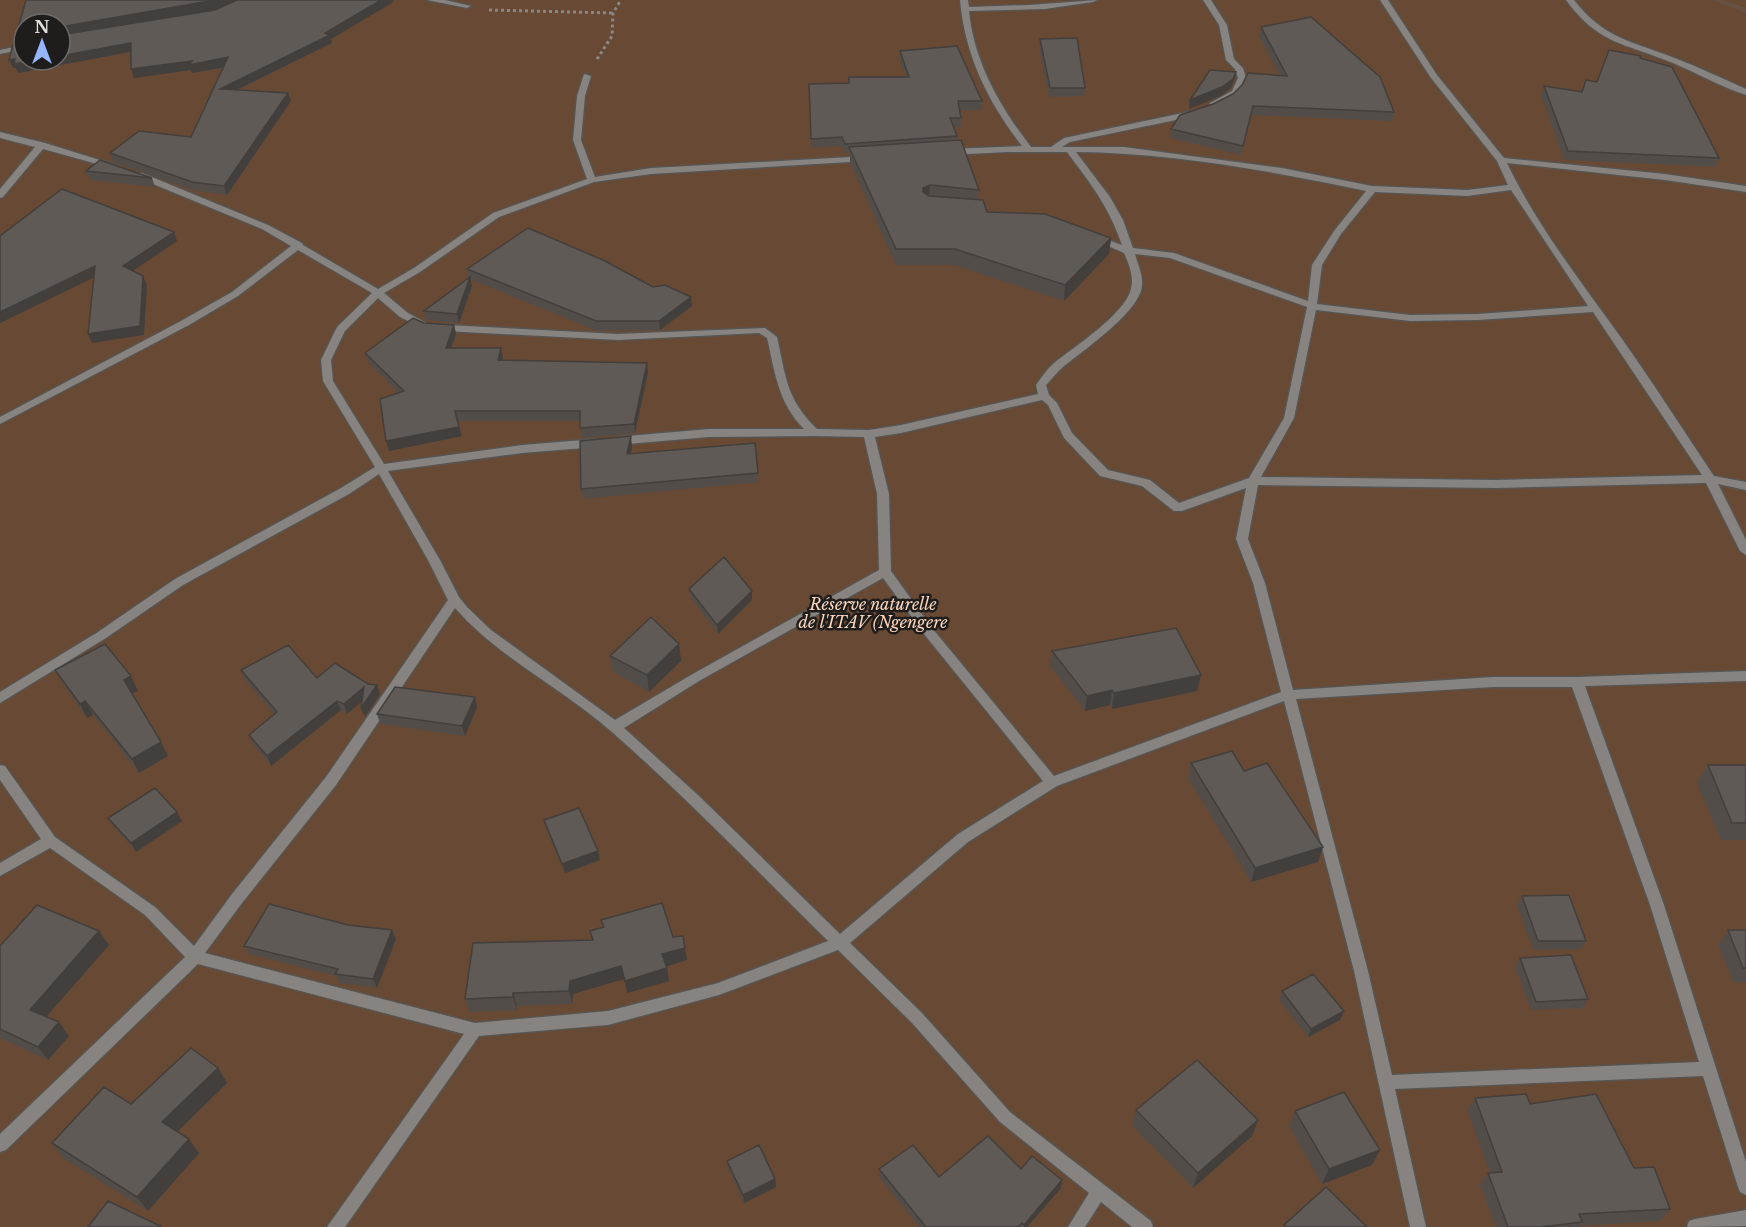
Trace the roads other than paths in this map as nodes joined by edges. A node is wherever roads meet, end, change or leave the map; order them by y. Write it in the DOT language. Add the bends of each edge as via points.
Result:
graph roads {
  1 [pos="431,0"];
  2 [pos="1093,0"];
  3 [pos="1207,0"];
  4 [pos="1384,0"];
  5 [pos="1570,0"];
  6 [pos="964,4"];
  7 [pos="467,6"];
  8 [pos="587,76"];
  9 [pos="1746,93"];
  10 [pos="0,135"];
  11 [pos="42,146"];
  12 [pos="1028,149"];
  13 [pos="1052,150"];
  14 [pos="1070,150"];
  15 [pos="942,152"];
  16 [pos="876,157"];
  17 [pos="1501,160"];
  18 [pos="592,180"];
  19 [pos="1514,187"];
  20 [pos="1372,189"];
  21 [pos="1746,189"];
  22 [pos="0,195"];
  23 [pos="1091,237"];
  24 [pos="299,245"];
  25 [pos="1129,250"];
  26 [pos="378,293"];
  27 [pos="1312,306"];
  28 [pos="1595,309"];
  29 [pos="1044,396"];
  30 [pos="0,421"];
  31 [pos="814,432"];
  32 [pos="869,434"];
  33 [pos="381,468"];
  34 [pos="1710,479"];
  35 [pos="1253,481"];
  36 [pos="1746,486"];
  37 [pos="1746,551"];
  38 [pos="885,572"];
  39 [pos="454,600"];
  40 [pos="1746,676"];
  41 [pos="1577,682"];
  42 [pos="1287,695"];
  43 [pos="0,698"];
  44 [pos="615,727"];
  45 [pos="0,770"];
  46 [pos="1052,782"];
  47 [pos="50,841"];
  48 [pos="0,870"];
  49 [pos="839,943"];
  50 [pos="195,957"];
  51 [pos="475,1030"];
  52 [pos="1708,1069"];
  53 [pos="1386,1082"];
  54 [pos="0,1145"];
  55 [pos="1746,1187"];
  56 [pos="1098,1192"];
  57 [pos="1746,1218"];
  58 [pos="335,1227"];
  59 [pos="1076,1227"];
  60 [pos="1144,1227"];
  61 [pos="1418,1227"];
  62 [pos="1695,1227"];
  1 -- 7 [label="street"];
  2 -- 6 [label="street" via="1016,9"];
  3 -- 13 [label="street" via="1223,25 1230,60 1239,68 1242,78 1236,92 1183,117 1067,140"];
  4 -- 17 [label="street" via="1434,76"];
  5 -- 9 [label="street" via="1584,18 1608,36"];
  6 -- 12 [label="street" via="981,75"];
  8 -- 18 [label="street" via="577,140"];
  10 -- 11 [label="street"];
  11 -- 22 [label="street"];
  11 -- 24 [label="street" via="135,174"];
  12 -- 13 [label="street"];
  12 -- 15 [label="street"];
  13 -- 14 [label="street"];
  14 -- 20 [label="street" via="1124,150 1205,159"];
  14 -- 25 [label="street" via="1119,220"];
  16 -- 18 [label="street" via="651,171"];
  17 -- 19 [label="street"];
  17 -- 21 [label="street"];
  18 -- 26 [label="street" via="496,215"];
  19 -- 20 [label="street" via="1467,193"];
  19 -- 28 [label="street"];
  20 -- 27 [label="street" via="1317,266"];
  23 -- 25 [label="street"];
  24 -- 26 [label="street"];
  24 -- 30 [label="street" via="235,294"];
  25 -- 27 [label="street" via="1171,255"];
  25 -- 29 [label="street" via="1137,274 1134,296 1090,342 1056,367 1041,385"];
  26 -- 31 [label="street" via="426,327 618,337 761,330 772,338 780,366 779,380 787,400"];
  26 -- 33 [label="street" via="341,329 326,360 328,381"];
  27 -- 28 [label="street" via="1410,318"];
  27 -- 35 [label="street" via="1290,418"];
  28 -- 34 [label="street"];
  29 -- 32 [label="street"];
  29 -- 35 [label="street" via="1052,403 1068,435 1104,473 1146,483 1178,508"];
  31 -- 32 [label="street"];
  31 -- 33 [label="street" via="709,433 522,449"];
  32 -- 38 [label="street" via="883,494"];
  33 -- 39 [label="street"];
  33 -- 43 [label="street" via="179,582"];
  34 -- 35 [label="street" via="1496,483"];
  34 -- 36 [label="street"];
  34 -- 37 [label="street"];
  35 -- 42 [label="street" via="1242,539"];
  38 -- 44 [label="street"];
  38 -- 46 [label="street" via="928,631"];
  39 -- 44 [label="street" via="487,633"];
  39 -- 50 [label="street" via="367,732 217,923"];
  40 -- 41 [label="street"];
  41 -- 42 [label="street" via="1493,682"];
  41 -- 52 [label="street" via="1657,905"];
  42 -- 46 [label="street"];
  42 -- 53 [label="street" via="1361,971"];
  44 -- 49 [label="street"];
  45 -- 47 [label="street"];
  46 -- 49 [label="street" via="963,838"];
  47 -- 48 [label="street"];
  47 -- 50 [label="street" via="150,911"];
  49 -- 51 [label="street" via="719,989 608,1018"];
  49 -- 56 [label="street" via="917,1018 1005,1117"];
  50 -- 51 [label="street"];
  50 -- 54 [label="street"];
  51 -- 58 [label="street"];
  52 -- 53 [label="street"];
  52 -- 55 [label="street"];
  53 -- 61 [label="street"];
  56 -- 59 [label="street"];
  56 -- 60 [label="street"];
  57 -- 62 [label="street"];
}
